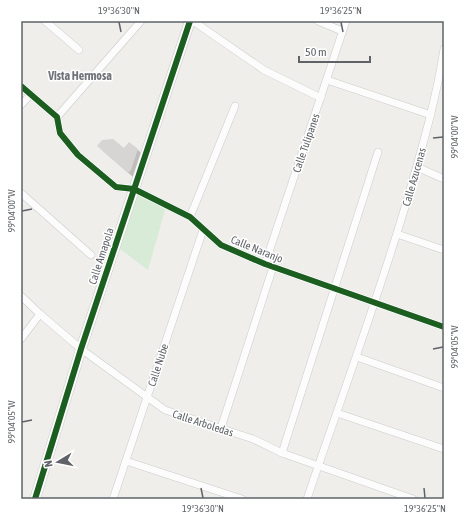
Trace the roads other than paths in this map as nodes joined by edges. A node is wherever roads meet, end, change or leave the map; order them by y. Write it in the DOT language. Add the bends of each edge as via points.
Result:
graph roads {
  1 [pos="45,21"];
  2 [pos="140,21"];
  3 [pos="191,21"];
  4 [pos="318,21"];
  5 [pos="346,21"];
  6 [pos="342,31"];
  7 [pos="444,49"];
  8 [pos="80,50"];
  9 [pos="327,80"];
  10 [pos="21,86"];
  11 [pos="31,94"];
  12 [pos="321,98"];
  13 [pos="21,105"];
  14 [pos="235,106"];
  15 [pos="431,115"];
  16 [pos="57,117"];
  17 [pos="378,152"];
  18 [pos="417,168"];
  19 [pos="444,179"];
  20 [pos="134,189"];
  21 [pos="21,193"];
  22 [pos="190,217"];
  23 [pos="203,230"];
  24 [pos="397,234"];
  25 [pos="444,250"];
  26 [pos="91,255"];
  27 [pos="265,264"];
  28 [pos="273,268"];
  29 [pos="334,288"];
  30 [pos="21,296"];
  31 [pos="376,303"];
  32 [pos="40,314"];
  33 [pos="444,327"];
  34 [pos="21,339"];
  35 [pos="81,349"];
  36 [pos="357,357"];
  37 [pos="444,388"];
  38 [pos="147,397"];
  39 [pos="337,413"];
  40 [pos="221,428"];
  41 [pos="444,449"];
  42 [pos="282,453"];
  43 [pos="126,461"];
  44 [pos="318,465"];
  45 [pos="35,499"];
  46 [pos="113,499"];
  47 [pos="242,499"];
  48 [pos="307,499"];
  49 [pos="413,499"];
  1 -- 8 [label="street"];
  2 -- 16 [label="street"];
  3 -- 12 [label="street" via="264,70"];
  3 -- 20 [label="street, Calle Amapola"];
  4 -- 6 [label="street"];
  5 -- 6 [label="street, Calle Tulipanes"];
  6 -- 9 [label="street, Calle Tulipanes"];
  7 -- 15 [label="street, Calle Azucenas"];
  9 -- 12 [label="street, Calle Tulipanes"];
  9 -- 15 [label="street"];
  10 -- 11 [label="street"];
  11 -- 13 [label="street"];
  11 -- 16 [label="street"];
  12 -- 27 [label="street, Calle Tulipanes"];
  14 -- 22 [label="street"];
  15 -- 18 [label="street, Calle Azucenas"];
  16 -- 20 [label="street, Calle Naranjo" via="60,133 78,155 116,187"];
  17 -- 29 [label="street"];
  18 -- 19 [label="street"];
  18 -- 24 [label="street, Calle Azucenas"];
  20 -- 22 [label="street, Calle Naranjo"];
  20 -- 35 [label="street, Calle Amapola"];
  21 -- 26 [label="street"];
  22 -- 23 [label="street, Calle Naranjo"];
  23 -- 27 [label="street, Calle Naranjo" via="221,245"];
  23 -- 38 [label="street, Calle Nube"];
  24 -- 25 [label="street"];
  24 -- 31 [label="street, Calle Azucenas"];
  27 -- 28 [label="street, Calle Naranjo"];
  28 -- 29 [label="street, Calle Naranjo"];
  28 -- 40 [label="street"];
  29 -- 31 [label="street, Calle Naranjo"];
  29 -- 42 [label="street"];
  30 -- 32 [label="street, Calle Arboledas"];
  31 -- 33 [label="street, Calle Naranjo"];
  31 -- 36 [label="street, Calle Azucenas"];
  32 -- 34 [label="street"];
  32 -- 35 [label="street, Calle Arboledas"];
  35 -- 38 [label="street, Calle Arboledas"];
  35 -- 45 [label="street, Calle Amapola"];
  36 -- 37 [label="street"];
  36 -- 39 [label="street, Calle Azucenas"];
  38 -- 40 [label="street, Calle Arboledas" via="165,410"];
  38 -- 43 [label="street, Calle Nube"];
  39 -- 41 [label="street"];
  39 -- 44 [label="street, Calle Azucenas"];
  40 -- 42 [label="street, Calle Arboledas"];
  42 -- 44 [label="street, Calle Arboledas"];
  43 -- 46 [label="street, Calle Nube"];
  43 -- 47 [label="street"];
  44 -- 48 [label="street, Calle Azucenas"];
  44 -- 49 [label="street, Calle Arboledas"];
}
